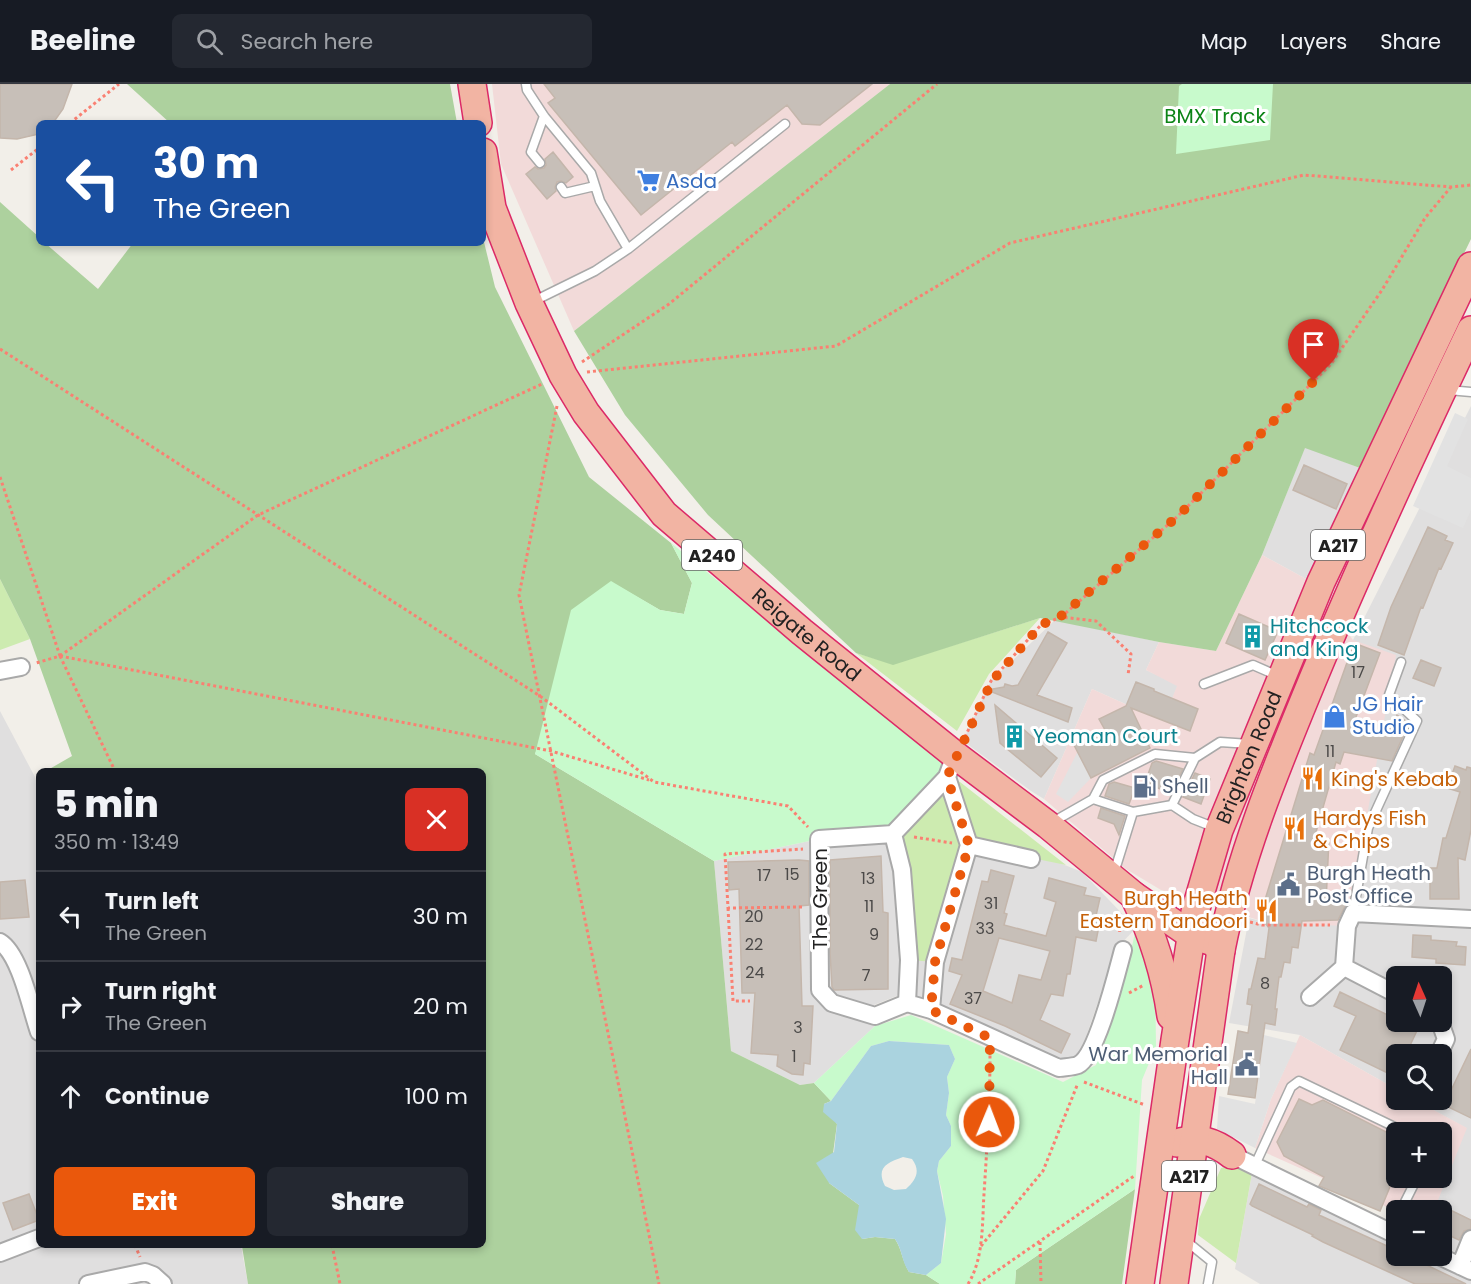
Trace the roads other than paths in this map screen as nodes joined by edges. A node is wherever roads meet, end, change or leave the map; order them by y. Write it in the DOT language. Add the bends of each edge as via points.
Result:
graph roads {
  1 [pos="472,84"];
  2 [pos="526,84"];
  3 [pos="544,116"];
  4 [pos="478,120"];
  5 [pos="785,124"];
  6 [pos="540,163"];
  7 [pos="486,171"];
  8 [pos="595,186"];
  9 [pos="561,187"];
  10 [pos="628,249"];
  11 [pos="1471,266"];
  12 [pos="529,303"];
  13 [pos="1471,330"];
  14 [pos="1442,389"];
  15 [pos="1471,392"];
  16 [pos="1401,662"];
  17 [pos="21,667"];
  18 [pos="0,671"];
  19 [pos="1281,677"];
  20 [pos="1204,684"];
  21 [pos="1253,744"];
  22 [pos="1196,758"];
  23 [pos="951,766"];
  24 [pos="1093,799"];
  25 [pos="1172,805"];
  26 [pos="1133,812"];
  27 [pos="1048,825"];
  28 [pos="1219,830"];
  29 [pos="893,834"];
  30 [pos="969,845"];
  31 [pos="1031,859"];
  32 [pos="1112,877"];
  33 [pos="1203,878"];
  34 [pos="1133,895"];
  35 [pos="1471,919"];
  36 [pos="1350,920"];
  37 [pos="1227,921"];
  38 [pos="1191,935"];
  39 [pos="0,942"];
  40 [pos="1123,950"];
  41 [pos="1221,950"];
  42 [pos="909,960"];
  43 [pos="935,962"];
  44 [pos="1344,967"];
  45 [pos="1386,989"];
  46 [pos="1310,997"];
  47 [pos="907,1003"];
  48 [pos="931,1010"];
  49 [pos="36,1023"];
  50 [pos="1175,1040"];
  51 [pos="1386,1123"];
  52 [pos="1193,1140"];
  53 [pos="1244,1160"];
  54 [pos="1158,1166"];
  55 [pos="1186,1198"];
  56 [pos="1386,1226"];
  57 [pos="1181,1236"];
  58 [pos="36,1239"];
  59 [pos="1471,1239"];
  60 [pos="0,1253"];
  61 [pos="1465,1268"];
  62 [pos="88,1284"];
  63 [pos="163,1284"];
  64 [pos="1140,1284"];
  65 [pos="1174,1284"];
  66 [pos="1208,1284"];
  1 -- 4 [label="highway"];
  2 -- 3 [label="lane"];
  3 -- 6 [label="lane" via="531,152"];
  3 -- 8 [label="lane" via="591,173"];
  5 -- 10 [label="lane"];
  7 -- 12 [label="highway, Reigate Road / A240" via="492,208"];
  8 -- 9 [label="lane" via="565,193"];
  8 -- 10 [label="lane"];
  10 -- 12 [label="lane" via="595,271"];
  11 -- 19 [label="highway, Brighton Road / A217" via="1321,582"];
  12 -- 23 [label="highway, Reigate Road / A240" via="586,413 664,514"];
  13 -- 14 [label="highway, Brighton Road / A217"];
  14 -- 15 [label="lane"];
  14 -- 37 [label="highway, Brighton Road / A217" via="1298,716 1253,836"];
  16 -- 36 [label="lane" via="1389,695 1417,721 1368,828"];
  17 -- 18 [label="street"];
  19 -- 20 [label="lane" via="1253,665"];
  19 -- 21 [label="highway, Brighton Road / A217"];
  21 -- 22 [label="lane" via="1220,742"];
  21 -- 28 [label="highway, Brighton Road / A217"];
  22 -- 24 [label="lane" via="1155,754 1103,780"];
  22 -- 25 [label="lane"];
  23 -- 27 [label="highway, Reigate Road / A240"];
  23 -- 29 [label="street"];
  23 -- 30 [label="street"];
  24 -- 26 [label="lane"];
  24 -- 27 [label="lane"];
  25 -- 26 [label="lane"];
  25 -- 28 [label="lane"];
  26 -- 32 [label="lane"];
  27 -- 32 [label="highway, Reigate Road / A240"];
  28 -- 33 [label="highway, Brighton Road / A217"];
  29 -- 42 [label="street" via="902,870"];
  29 -- 47 [label="street, The Green" via="819,844 820,990 832,1002 875,1016"];
  30 -- 31 [label="street"];
  30 -- 43 [label="street"];
  32 -- 34 [label="highway, Reigate Road / A240"];
  33 -- 34 [label="highway" via="1176,900 1157,902"];
  33 -- 38 [label="highway, Brighton Road / A217"];
  34 -- 38 [label="highway, A240"];
  34 -- 50 [label="highway" via="1148,925 1164,975"];
  35 -- 36 [label="street"];
  36 -- 44 [label="street"];
  37 -- 38 [label="highway" via="1211,934"];
  37 -- 41 [label="highway, Brighton Road / A217"];
  38 -- 41 [label="highway, A240" via="1213,942"];
  38 -- 50 [label="highway, Brighton Road / A217"];
  39 -- 49 [label="street" via="15,959"];
  40 -- 48 [label="street" via="1088,1056 1078,1065 1059,1068"];
  41 -- 52 [label="highway, Brighton Road / A217"];
  42 -- 43 [label="street"];
  42 -- 47 [label="street"];
  43 -- 48 [label="street"];
  44 -- 45 [label="street"];
  44 -- 46 [label="street"];
  47 -- 48 [label="street"];
  50 -- 54 [label="highway, Brighton Road / A217"];
  51 -- 53 [label="lane" via="1299,1081"];
  52 -- 53 [label="highway" via="1219,1144"];
  52 -- 54 [label="highway" via="1180,1142"];
  52 -- 55 [label="highway, Brighton Road / A217"];
  53 -- 55 [label="highway" via="1222,1155 1212,1158 1197,1175"];
  53 -- 56 [label="street"];
  54 -- 64 [label="highway, Brighton Road / A217"];
  55 -- 57 [label="highway, Brighton Road / A217"];
  57 -- 65 [label="highway, Brighton Road / A217"];
  57 -- 66 [label="lane" via="1212,1262"];
  58 -- 60 [label="street"];
  59 -- 61 [label="street"];
  62 -- 63 [label="street" via="145,1272"];
}
